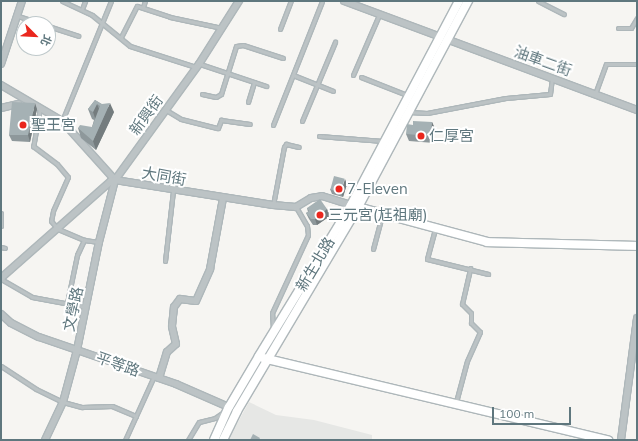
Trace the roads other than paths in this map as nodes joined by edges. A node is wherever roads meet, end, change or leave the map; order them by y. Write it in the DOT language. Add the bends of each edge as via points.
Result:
graph roads {
  1 [pos="22,1"];
  2 [pos="62,1"];
  3 [pos="85,1"];
  4 [pos="111,1"];
  5 [pos="145,1"];
  6 [pos="239,1"];
  7 [pos="290,1"];
  8 [pos="322,1"];
  9 [pos="344,1"];
  10 [pos="459,1"];
  11 [pos="468,1"];
  12 [pos="538,1"];
  13 [pos="143,7"];
  14 [pos="82,9"];
  15 [pos="379,14"];
  16 [pos="564,14"];
  17 [pos="17,16"];
  18 [pos="637,18"];
  19 [pos="16,19"];
  20 [pos="102,23"];
  21 [pos="222,28"];
  22 [pos="618,28"];
  23 [pos="56,29"];
  24 [pos="280,29"];
  25 [pos="78,36"];
  26 [pos="121,37"];
  27 [pos="444,39"];
  28 [pos="335,42"];
  29 [pos="283,58"];
  30 [pos="1,64"];
  31 [pos="637,64"];
  32 [pos="197,66"];
  33 [pos="226,73"];
  34 [pos="353,75"];
  35 [pos="293,76"];
  36 [pos="360,77"];
  37 [pos="552,78"];
  38 [pos="254,82"];
  39 [pos="1,85"];
  40 [pos="317,85"];
  41 [pos="266,86"];
  42 [pos="333,90"];
  43 [pos="202,94"];
  44 [pos="595,94"];
  45 [pos="409,96"];
  46 [pos="27,101"];
  47 [pos="248,102"];
  48 [pos="40,107"];
  49 [pos="1,108"];
  50 [pos="166,110"];
  51 [pos="405,110"];
  52 [pos="637,110"];
  53 [pos="62,121"];
  54 [pos="302,121"];
  55 [pos="250,124"];
  56 [pos="273,125"];
  57 [pos="319,136"];
  58 [pos="385,141"];
  59 [pos="299,147"];
  60 [pos="115,180"];
  61 [pos="173,191"];
  62 [pos="223,198"];
  63 [pos="273,205"];
  64 [pos="355,206"];
  65 [pos="296,207"];
  66 [pos="1,213"];
  67 [pos="382,215"];
  68 [pos="1,226"];
  69 [pos="435,228"];
  70 [pos="58,229"];
  71 [pos="84,240"];
  72 [pos="99,242"];
  73 [pos="637,246"];
  74 [pos="373,249"];
  75 [pos="165,261"];
  76 [pos="470,268"];
  77 [pos="488,274"];
  78 [pos="1,278"];
  79 [pos="67,303"];
  80 [pos="88,307"];
  81 [pos="1,314"];
  82 [pos="637,318"];
  83 [pos="273,332"];
  84 [pos="78,350"];
  85 [pos="262,358"];
  86 [pos="1,366"];
  87 [pos="156,377"];
  88 [pos="63,402"];
  89 [pos="456,404"];
  90 [pos="233,409"];
  91 [pos="136,416"];
  92 [pos="44,440"];
  93 [pos="125,440"];
  94 [pos="188,440"];
  95 [pos="214,440"];
  96 [pos="223,440"];
  97 [pos="608,440"];
  98 [pos="621,440"];
  1 -- 17 [label="street"];
  2 -- 14 [label="lane"];
  3 -- 14 [label="lane"];
  4 -- 20 [label="lane"];
  5 -- 13 [label="lane"];
  6 -- 21 [label="street, 新興街"];
  7 -- 24 [label="lane"];
  8 -- 35 [label="lane"];
  9 -- 15 [label="street, 油車二街"];
  10 -- 27 [label="main road, 新生北路"];
  11 -- 27 [label="main road, 新生北路"];
  12 -- 16 [label="lane"];
  13 -- 21 [label="lane"];
  13 -- 26 [label="lane" via="135,6"];
  14 -- 20 [label="lane"];
  15 -- 27 [label="street, 油車二街"];
  15 -- 34 [label="lane"];
  18 -- 22 [label="lane" via="631,28"];
  19 -- 30 [label="street"];
  20 -- 26 [label="lane"];
  20 -- 53 [label="lane"];
  21 -- 32 [label="street, 新興街"];
  23 -- 25 [label="lane"];
  26 -- 32 [label="lane" via="130,46 139,50"];
  27 -- 37 [label="street, 油車二街"];
  27 -- 45 [label="main road, 新生北路"];
  27 -- 51 [label="main road, 新生北路"];
  28 -- 40 [label="lane"];
  29 -- 33 [label="lane" via="243,45 236,46"];
  31 -- 44 [label="lane" via="606,64"];
  32 -- 33 [label="lane"];
  32 -- 50 [label="street, 新興街"];
  33 -- 38 [label="lane"];
  33 -- 43 [label="lane" via="220,94 216,97"];
  35 -- 40 [label="lane"];
  35 -- 56 [label="lane"];
  36 -- 45 [label="lane"];
  37 -- 44 [label="street, 油車二街"];
  37 -- 51 [label="lane" via="550,94 506,98 427,113"];
  38 -- 41 [label="lane"];
  38 -- 47 [label="lane"];
  39 -- 46 [label="street"];
  40 -- 42 [label="lane"];
  40 -- 54 [label="lane"];
  44 -- 52 [label="street, 油車二街"];
  45 -- 51 [label="main road, 新生北路"];
  46 -- 48 [label="street"];
  46 -- 49 [label="street"];
  48 -- 53 [label="street"];
  48 -- 70 [label="lane" via="33,146 57,164 68,177 51,217"];
  50 -- 55 [label="lane" via="180,119 218,128 221,120"];
  50 -- 60 [label="street, 新興街"];
  51 -- 58 [label="main road, 新生北路"];
  51 -- 64 [label="main road, 新生北路"];
  53 -- 60 [label="street"];
  57 -- 58 [label="lane"];
  58 -- 64 [label="main road, 新生北路"];
  59 -- 63 [label="lane" via="286,144 284,147"];
  60 -- 61 [label="street, 大同街"];
  60 -- 70 [label="street, 新興街"];
  60 -- 72 [label="street, 文學路"];
  61 -- 62 [label="street, 大同街"];
  61 -- 75 [label="lane"];
  62 -- 63 [label="street, 大同街"];
  62 -- 87 [label="street" via="210,269 196,301 180,299 174,308 172,326 176,344 167,352"];
  63 -- 65 [label="street, 大同街"];
  64 -- 65 [label="street" via="322,196 310,198"];
  64 -- 67 [label="main road"];
  64 -- 83 [label="main road, 新生北路"];
  64 -- 85 [label="main road, 新生北路"];
  65 -- 83 [label="lane" via="307,226 308,235 272,313"];
  66 -- 68 [label="lane"];
  67 -- 69 [label="main road"];
  67 -- 74 [label="lane"];
  69 -- 73 [label="main road" via="504,244"];
  69 -- 76 [label="lane" via="427,259"];
  70 -- 71 [label="lane"];
  70 -- 78 [label="street, 新興街"];
  71 -- 72 [label="lane"];
  71 -- 79 [label="lane" via="77,256"];
  72 -- 80 [label="street, 文學路"];
  76 -- 77 [label="lane"];
  76 -- 89 [label="lane" via="462,304 471,313 471,323 480,332 467,361"];
  78 -- 79 [label="lane" via="32,297"];
  79 -- 80 [label="lane"];
  80 -- 84 [label="street, 文學路"];
  81 -- 84 [label="street, 平等路" via="22,330"];
  82 -- 98 [label="street"];
  83 -- 85 [label="main road, 新生北路"];
  84 -- 87 [label="street, 平等路"];
  84 -- 88 [label="street, 文學路"];
  85 -- 89 [label="main road"];
  85 -- 90 [label="main road, 新生北路"];
  86 -- 88 [label="lane" via="36,389"];
  87 -- 90 [label="street, 平等路"];
  87 -- 91 [label="lane"];
  88 -- 91 [label="lane" via="82,407 112,406"];
  88 -- 92 [label="street, 文學路"];
  89 -- 97 [label="main road"];
  90 -- 94 [label="lane" via="199,422"];
  90 -- 95 [label="main road, 新生北路"];
  90 -- 96 [label="main road, 新生北路"];
  91 -- 93 [label="lane"];
}
